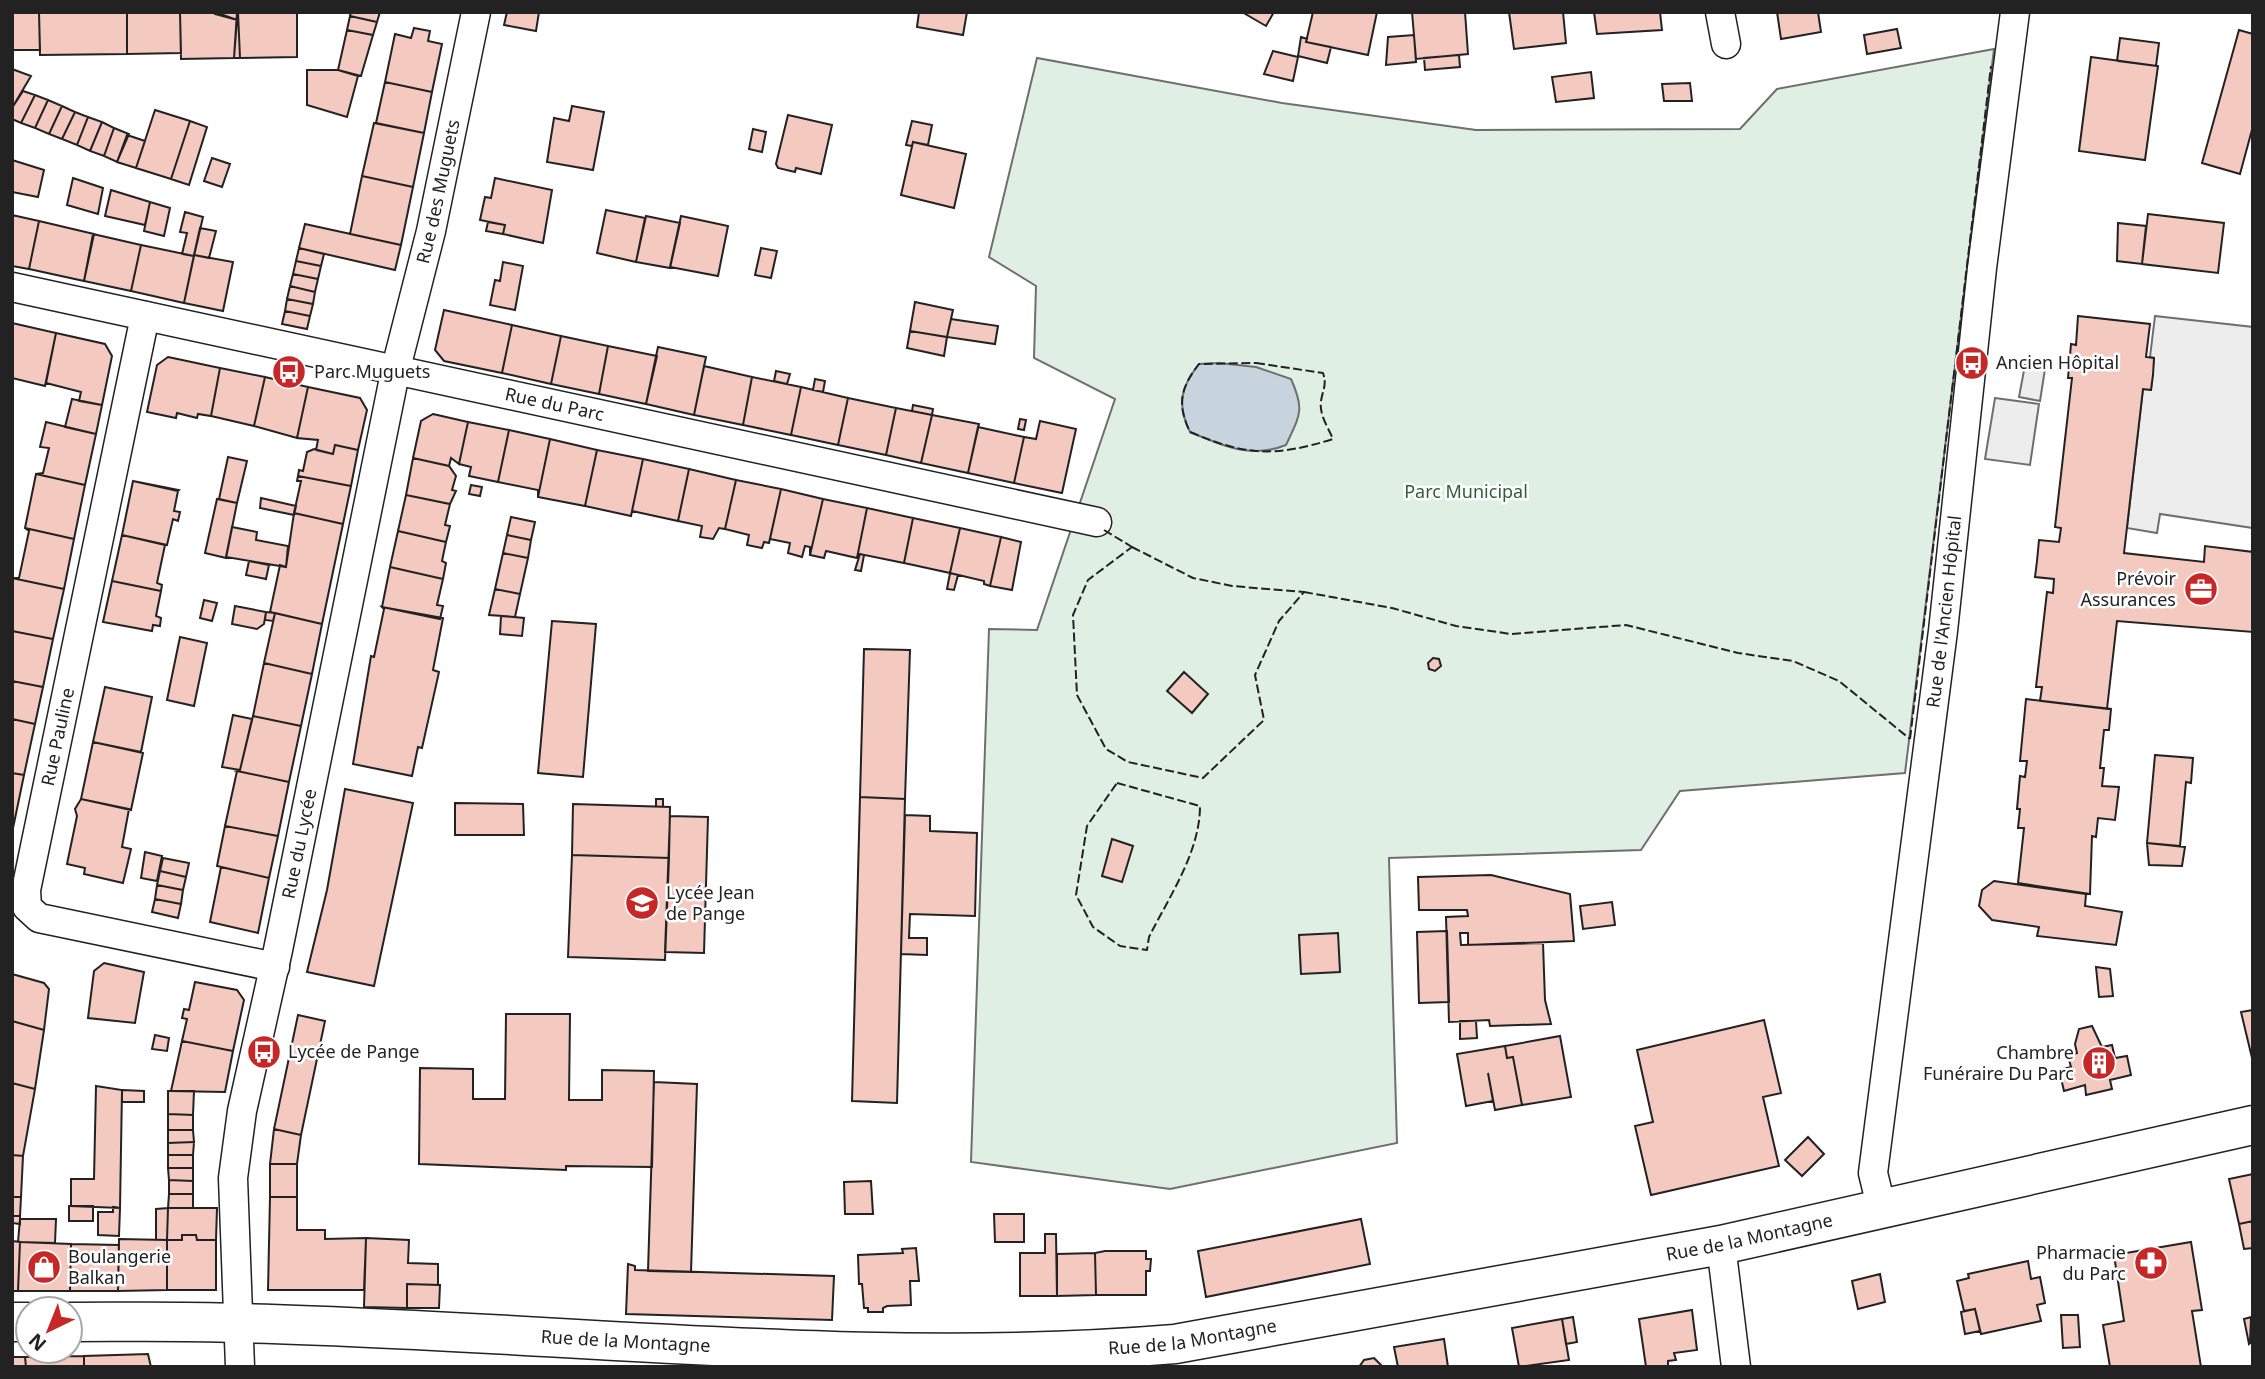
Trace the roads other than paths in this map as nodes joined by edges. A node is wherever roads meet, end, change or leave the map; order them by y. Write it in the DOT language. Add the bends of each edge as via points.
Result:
graph roads {
  1 [pos="476,12"];
  2 [pos="1720,12"];
  3 [pos="2015,12"];
  4 [pos="1726,44"];
  5 [pos="12,287"];
  6 [pos="145,316"];
  7 [pos="396,368"];
  8 [pos="1097,522"];
  9 [pos="275,967"];
  10 [pos="2253,1125"];
  11 [pos="1882,1210"];
  12 [pos="1721,1245"];
  13 [pos="84,1322"];
  14 [pos="239,1323"];
  15 [pos="240,1367"];
  16 [pos="1736,1367"];
  1 -- 7 [label="street, Rue des Muguets" via="431,231"];
  2 -- 4 [label="street"];
  3 -- 11 [label="street, Rue de l'Ancien Hôpital" via="1943,631 1873,1173"];
  5 -- 6 [label="street, Rue du Parc"];
  6 -- 7 [label="street, Rue du Parc" via="366,366"];
  6 -- 9 [label="street, Rue Pauline" via="26,890 27,907 39,918"];
  7 -- 8 [label="street, Rue du Parc"];
  7 -- 9 [label="street, Rue du Lycée"];
  9 -- 14 [label="street, Rue du Lycée" via="242,1111 233,1178"];
  10 -- 11 [label="main road, Rue de la Montagne"];
  11 -- 12 [label="main road, Rue de la Montagne"];
  12 -- 14 [label="main road, Rue de la Montagne" via="1230,1336 1087,1351 788,1351"];
  12 -- 16 [label="street"];
  13 -- 14 [label="main road, Rue de la Montagne"];
  14 -- 15 [label="street, Rue du Lycée"];
}
